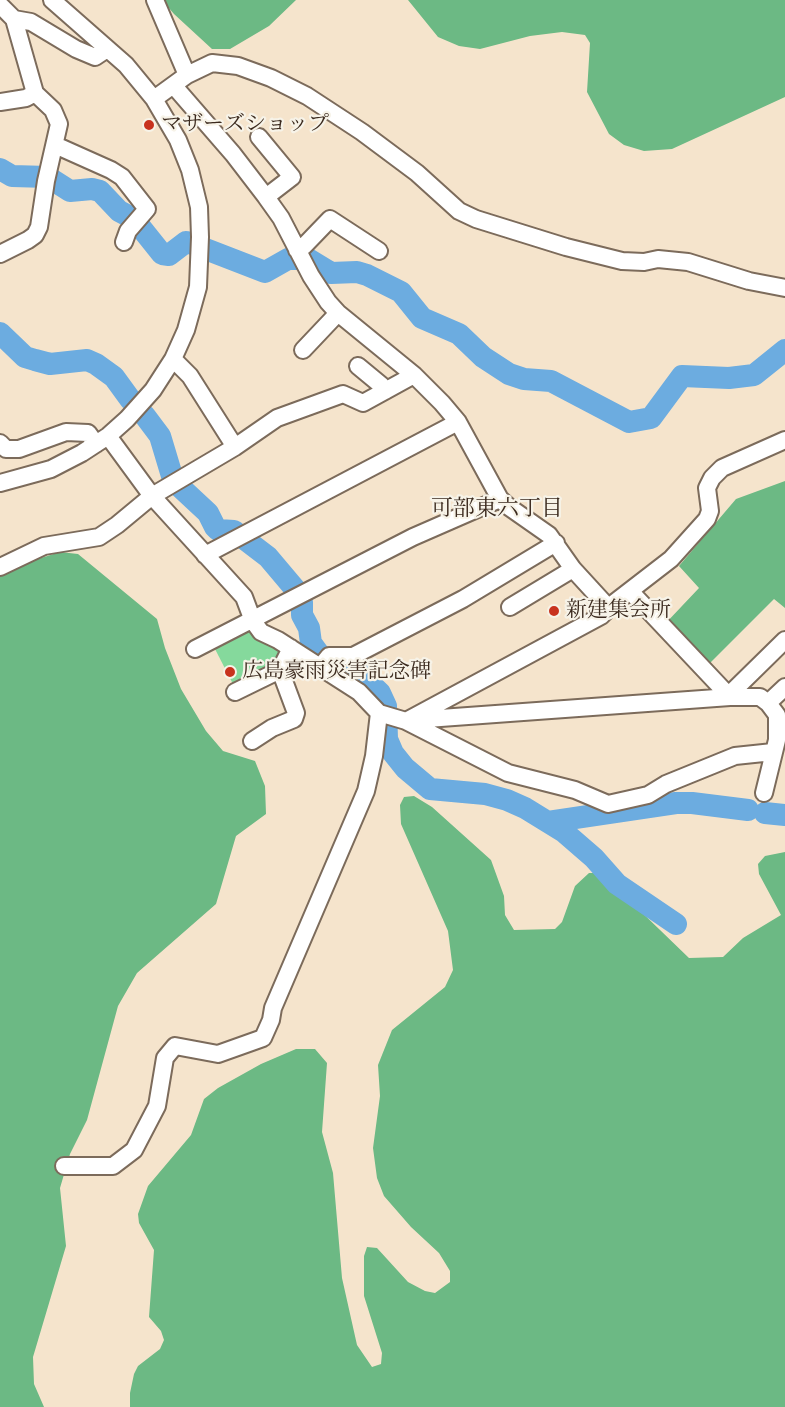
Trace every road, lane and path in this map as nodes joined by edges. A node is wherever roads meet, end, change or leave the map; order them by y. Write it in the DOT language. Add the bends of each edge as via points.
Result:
graph roads {
  1 [pos="52,0"];
  2 [pos="155,0"];
  3 [pos="0,5"];
  4 [pos="14,19"];
  5 [pos="107,49"];
  6 [pos="187,75"];
  7 [pos="174,86"];
  8 [pos="35,93"];
  9 [pos="154,99"];
  10 [pos="0,102"];
  11 [pos="259,137"];
  12 [pos="55,145"];
  13 [pos="266,197"];
  14 [pos="124,242"];
  15 [pos="379,250"];
  16 [pos="0,254"];
  17 [pos="301,257"];
  18 [pos="785,288"];
  19 [pos="338,313"];
  20 [pos="303,350"];
  21 [pos="173,359"];
  22 [pos="358,366"];
  23 [pos="414,375"];
  24 [pos="385,391"];
  25 [pos="458,422"];
  26 [pos="102,440"];
  27 [pos="785,440"];
  28 [pos="0,443"];
  29 [pos="235,447"];
  30 [pos="0,483"];
  31 [pos="152,496"];
  32 [pos="500,499"];
  33 [pos="556,543"];
  34 [pos="205,555"];
  35 [pos="0,567"];
  36 [pos="573,569"];
  37 [pos="630,591"];
  38 [pos="610,606"];
  39 [pos="510,607"];
  40 [pos="253,621"];
  41 [pos="785,640"];
  42 [pos="291,648"];
  43 [pos="195,649"];
  44 [pos="324,663"];
  45 [pos="280,670"];
  46 [pos="785,687"];
  47 [pos="235,692"];
  48 [pos="730,697"];
  49 [pos="768,703"];
  50 [pos="384,714"];
  51 [pos="406,721"];
  52 [pos="252,741"];
  53 [pos="778,743"];
  54 [pos="764,793"];
  55 [pos="64,1166"];
  1 -- 5 [label="street"];
  2 -- 6 [label="street"];
  3 -- 4 [label="street"];
  4 -- 5 [label="street" via="31,22 95,57"];
  4 -- 8 [label="street"];
  5 -- 9 [label="street"];
  6 -- 7 [label="street"];
  6 -- 18 [label="street" via="212,63 238,66 308,96 417,173 459,211 476,219 622,261 688,262"];
  7 -- 9 [label="street"];
  7 -- 13 [label="street"];
  8 -- 10 [label="street"];
  8 -- 12 [label="street" via="53,110 59,124"];
  9 -- 21 [label="street" via="178,140 199,207 198,287"];
  11 -- 13 [label="street" via="292,177"];
  12 -- 14 [label="street" via="122,177 147,209 128,231"];
  12 -- 16 [label="street" via="35,235"];
  13 -- 17 [label="street"];
  15 -- 17 [label="street" via="330,219 304,246"];
  17 -- 19 [label="street"];
  19 -- 20 [label="street"];
  19 -- 23 [label="street"];
  21 -- 26 [label="street" via="153,390"];
  21 -- 29 [label="street" via="190,376"];
  22 -- 24 [label="street"];
  23 -- 24 [label="street"];
  23 -- 25 [label="street"];
  24 -- 29 [label="street" via="363,403 343,394 277,418"];
  25 -- 32 [label="street"];
  25 -- 34 [label="street"];
  26 -- 28 [label="street" via="88,433 66,432 19,448 6,449"];
  26 -- 30 [label="street" via="51,469"];
  26 -- 31 [label="street"];
  27 -- 37 [label="street" via="722,468 712,477 707,488 707,519 671,559"];
  29 -- 31 [label="street"];
  31 -- 34 [label="street"];
  31 -- 35 [label="street" via="99,537 44,546"];
  32 -- 33 [label="street"];
  32 -- 40 [label="street" via="413,537"];
  33 -- 36 [label="street"];
  33 -- 44 [label="street" via="463,599 353,656 330,656"];
  34 -- 40 [label="street" via="244,597"];
  36 -- 38 [label="street"];
  36 -- 39 [label="street"];
  37 -- 38 [label="street"];
  37 -- 48 [label="street"];
  38 -- 51 [label="street" via="601,616"];
  40 -- 42 [label="street" via="261,632"];
  40 -- 43 [label="street"];
  41 -- 48 [label="street"];
  42 -- 44 [label="street"];
  42 -- 45 [label="street"];
  44 -- 50 [label="street"];
  45 -- 47 [label="street"];
  45 -- 52 [label="street" via="296,713 294,719"];
  46 -- 49 [label="street"];
  48 -- 49 [label="street" via="760,697"];
  48 -- 51 [label="street"];
  49 -- 53 [label="street" via="777,715"];
  50 -- 51 [label="street"];
  50 -- 55 [label="street" via="366,791 263,1038 218,1054 175,1046 165,1058 157,1106 134,1150 113,1166"];
  51 -- 53 [label="street" via="508,772 575,790 608,804 648,795 735,756"];
  53 -- 54 [label="street"];
}
